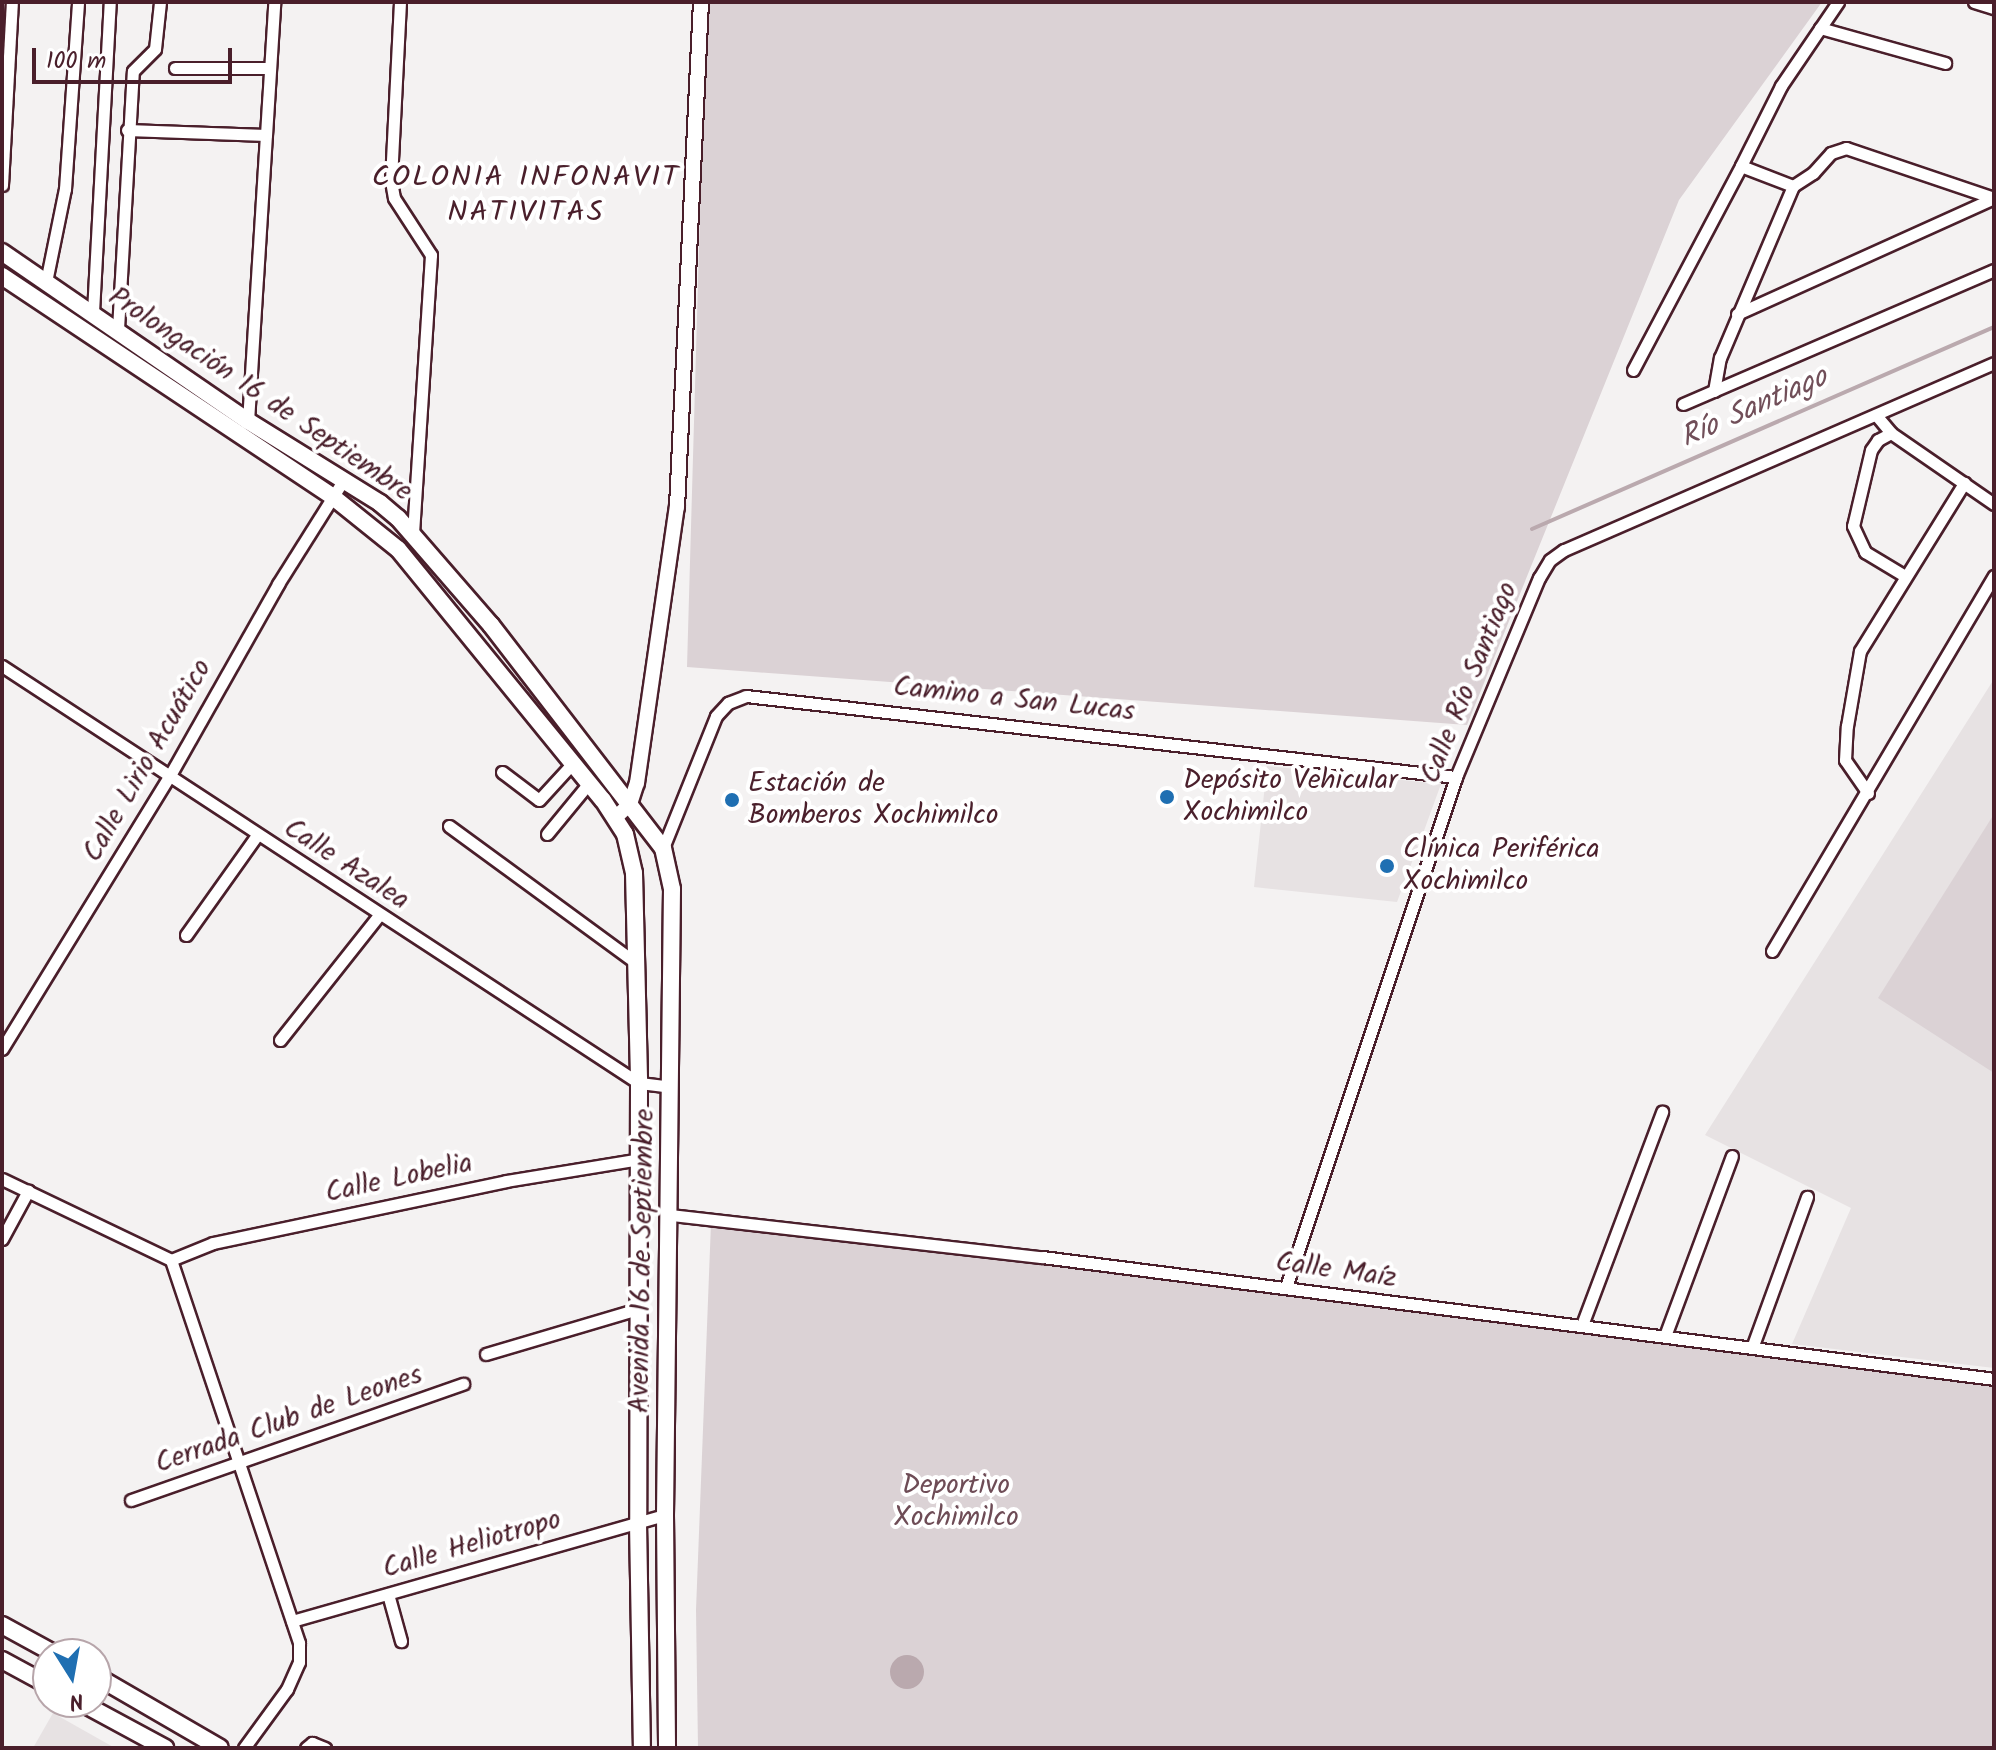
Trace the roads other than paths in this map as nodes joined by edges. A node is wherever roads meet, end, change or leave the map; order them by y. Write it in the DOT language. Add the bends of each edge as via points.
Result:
graph roads {
  1 [pos="12,2"];
  2 [pos="78,2"];
  3 [pos="110,2"];
  4 [pos="160,2"];
  5 [pos="274,2"];
  6 [pos="400,2"];
  7 [pos="701,2"];
  8 [pos="1838,2"];
  9 [pos="1974,2"];
  10 [pos="1994,8"];
  11 [pos="1820,28"];
  12 [pos="1945,63"];
  13 [pos="175,68"];
  14 [pos="270,68"];
  15 [pos="127,130"];
  16 [pos="266,135"];
  17 [pos="1741,166"];
  18 [pos="2,185"];
  19 [pos="1793,186"];
  20 [pos="1994,198"];
  21 [pos="2,252"];
  22 [pos="1994,270"];
  23 [pos="2,276"];
  24 [pos="46,282"];
  25 [pos="93,312"];
  26 [pos="1737,314"];
  27 [pos="118,329"];
  28 [pos="1994,363"];
  29 [pos="1633,370"];
  30 [pos="1714,391"];
  31 [pos="1683,404"];
  32 [pos="1876,415"];
  33 [pos="248,421"];
  34 [pos="1891,433"];
  35 [pos="344,479"];
  36 [pos="1964,483"];
  37 [pos="333,497"];
  38 [pos="1994,504"];
  39 [pos="413,533"];
  40 [pos="1905,576"];
  41 [pos="1994,576"];
  42 [pos="2,666"];
  43 [pos="572,764"];
  44 [pos="502,772"];
  45 [pos="169,777"];
  46 [pos="1456,777"];
  47 [pos="589,783"];
  48 [pos="1868,793"];
  49 [pos="625,797"];
  50 [pos="603,800"];
  51 [pos="616,817"];
  52 [pos="449,826"];
  53 [pos="547,834"];
  54 [pos="257,835"];
  55 [pos="663,848"];
  56 [pos="379,915"];
  57 [pos="186,935"];
  58 [pos="1772,951"];
  59 [pos="635,962"];
  60 [pos="280,1040"];
  61 [pos="2,1049"];
  62 [pos="639,1083"];
  63 [pos="671,1087"];
  64 [pos="1662,1112"];
  65 [pos="1732,1156"];
  66 [pos="640,1159"];
  67 [pos="2,1179"];
  68 [pos="28,1191"];
  69 [pos="1807,1197"];
  70 [pos="671,1215"];
  71 [pos="2,1239"];
  72 [pos="171,1260"];
  73 [pos="1286,1287"];
  74 [pos="638,1309"];
  75 [pos="1582,1325"];
  76 [pos="1665,1336"];
  77 [pos="1752,1348"];
  78 [pos="486,1354"];
  79 [pos="1994,1379"];
  80 [pos="463,1384"];
  81 [pos="241,1464"];
  82 [pos="131,1500"];
  83 [pos="665,1515"];
  84 [pos="638,1523"];
  85 [pos="388,1594"];
  86 [pos="292,1621"];
  87 [pos="2,1625"];
  88 [pos="32,1641"];
  89 [pos="401,1641"];
  90 [pos="2,1660"];
  91 [pos="32,1676"];
  92 [pos="642,1676"];
  93 [pos="667,1677"];
  94 [pos="112,1685"];
  95 [pos="110,1718"];
  96 [pos="309,1746"];
  97 [pos="165,1748"];
  98 [pos="220,1748"];
  99 [pos="244,1748"];
  100 [pos="325,1748"];
  101 [pos="642,1748"];
  102 [pos="667,1748"];
  1 -- 18 [label="street"];
  2 -- 24 [label="street" via="65,189"];
  3 -- 25 [label="street"];
  4 -- 15 [label="street" via="155,49 133,71"];
  5 -- 14 [label="street"];
  6 -- 39 [label="street" via="391,181 394,198 431,255"];
  7 -- 49 [label="street" via="677,507 637,783"];
  8 -- 11 [label="street"];
  9 -- 10 [label="street"];
  11 -- 12 [label="street"];
  11 -- 17 [label="street" via="1781,86"];
  13 -- 14 [label="street"];
  14 -- 16 [label="street"];
  15 -- 16 [label="street"];
  15 -- 27 [label="street"];
  16 -- 33 [label="street"];
  17 -- 19 [label="street"];
  17 -- 29 [label="street"];
  19 -- 20 [label="street" via="1831,153 1846,148"];
  19 -- 26 [label="street"];
  20 -- 26 [label="street"];
  21 -- 24 [label="main road, Prolongación 16 de Septiembre"];
  22 -- 30 [label="street"];
  23 -- 37 [label="main road, Prolongación 16 de Septiembre"];
  24 -- 25 [label="main road, Prolongación 16 de Septiembre"];
  25 -- 27 [label="main road, Prolongación 16 de Septiembre"];
  26 -- 30 [label="street"];
  27 -- 33 [label="main road, Prolongación 16 de Septiembre"];
  28 -- 32 [label="street, Calle Río Santiago"];
  30 -- 31 [label="street"];
  32 -- 34 [label="street"];
  32 -- 46 [label="street, Calle Río Santiago" via="1550,560"];
  33 -- 35 [label="main road, Prolongación 16 de Septiembre"];
  34 -- 36 [label="street"];
  34 -- 40 [label="street" via="1871,450 1853,526 1865,552"];
  35 -- 37 [label="street, Calle Lirio Acuático"];
  35 -- 39 [label="main road, Prolongación 16 de Septiembre"];
  36 -- 38 [label="street"];
  36 -- 40 [label="street"];
  37 -- 43 [label="main road, Prolongación 16 de Septiembre" via="398,549"];
  37 -- 45 [label="street, Calle Lirio Acuático"];
  39 -- 49 [label="main road, Prolongación 16 de Septiembre"];
  40 -- 48 [label="street" via="1855,668 1845,760"];
  41 -- 48 [label="street"];
  42 -- 45 [label="street, Calle Azalea"];
  43 -- 44 [label="street" via="539,800"];
  43 -- 47 [label="main road, Prolongación 16 de Septiembre"];
  45 -- 54 [label="street, Calle Azalea"];
  45 -- 61 [label="street, Calle Lirio Acuático"];
  46 -- 55 [label="street, Camino a San Lucas" via="746,696 728,703 716,716"];
  46 -- 73 [label="street, Calle Río Santiago"];
  47 -- 50 [label="main road, Prolongación 16 de Septiembre"];
  47 -- 53 [label="street"];
  48 -- 58 [label="street"];
  49 -- 51 [label="street"];
  49 -- 55 [label="main road, Avenida 16 de Septiembre"];
  50 -- 51 [label="main road, Avenida 16 de Septiembre"];
  51 -- 59 [label="main road, Avenida 16 de Septiembre" via="634,873"];
  52 -- 59 [label="street"];
  54 -- 56 [label="street, Calle Azalea"];
  54 -- 57 [label="street"];
  55 -- 63 [label="main road, Avenida 16 de Septiembre" via="672,889"];
  56 -- 60 [label="street"];
  56 -- 62 [label="street, Calle Azalea"];
  59 -- 62 [label="main road, Avenida 16 de Septiembre"];
  62 -- 63 [label="street, Calle Azalea"];
  62 -- 66 [label="main road, Avenida 16 de Septiembre"];
  63 -- 70 [label="main road, Avenida 16 de Septiembre"];
  64 -- 75 [label="street"];
  65 -- 76 [label="street"];
  66 -- 72 [label="street, Calle Lobelia" via="506,1181 213,1243"];
  66 -- 74 [label="main road, Avenida 16 de Septiembre"];
  67 -- 68 [label="street"];
  68 -- 71 [label="street"];
  68 -- 72 [label="street"];
  69 -- 77 [label="street"];
  70 -- 73 [label="street, Calle Maíz"];
  70 -- 83 [label="main road, Avenida 16 de Septiembre"];
  72 -- 81 [label="street"];
  73 -- 75 [label="street, Calle Maíz"];
  74 -- 78 [label="street"];
  74 -- 84 [label="main road, Avenida 16 de Septiembre"];
  75 -- 76 [label="street, Calle Maíz"];
  76 -- 77 [label="street, Calle Maíz"];
  77 -- 79 [label="street, Calle Maíz"];
  80 -- 81 [label="street, Cerrada Club de Leones"];
  81 -- 82 [label="street, Cerrada Club de Leones"];
  81 -- 86 [label="street"];
  83 -- 84 [label="street, Calle Heliotropo"];
  83 -- 93 [label="main road, Avenida 16 de Septiembre"];
  84 -- 85 [label="street, Calle Heliotropo"];
  84 -- 92 [label="main road, Avenida 16 de Septiembre"];
  85 -- 86 [label="street, Calle Heliotropo"];
  85 -- 89 [label="street"];
  86 -- 99 [label="street" via="299,1662 287,1689"];
  87 -- 88 [label="main road"];
  90 -- 91 [label="main road"];
  92 -- 93 [label="main road"];
  92 -- 101 [label="main road, Avenida 16 de Septiembre"];
  93 -- 102 [label="main road, Avenida 16 de Septiembre"];
  94 -- 98 [label="main road"];
  95 -- 97 [label="main road"];
  96 -- 100 [label="street"];
}
